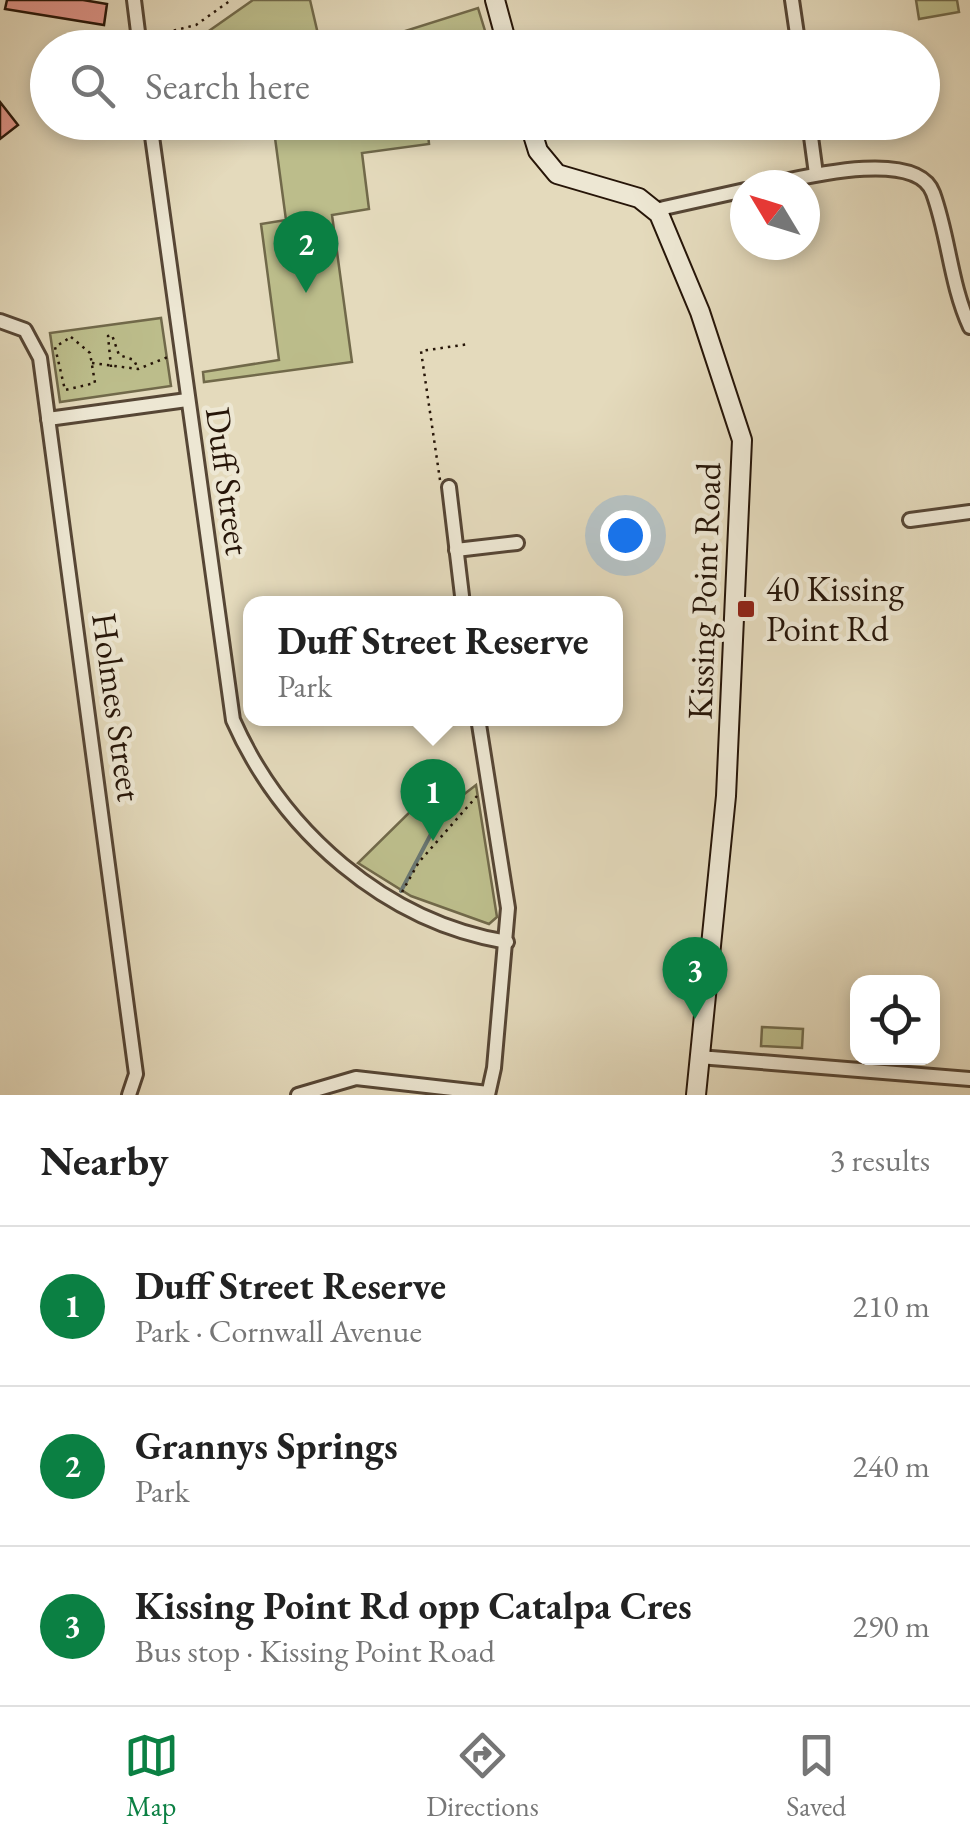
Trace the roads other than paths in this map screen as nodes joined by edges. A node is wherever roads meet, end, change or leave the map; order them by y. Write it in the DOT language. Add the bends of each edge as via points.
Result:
graph roads {
  1 [pos="134,0"];
  2 [pos="495,0"];
  3 [pos="792,0"];
  4 [pos="141,30"];
  5 [pos="503,30"];
  6 [pos="796,30"];
  7 [pos="152,140"];
  8 [pos="535,140"];
  9 [pos="811,140"];
  10 [pos="815,170"];
  11 [pos="820,174"];
  12 [pos="730,193"];
  13 [pos="655,210"];
  14 [pos="0,320"];
  15 [pos="970,326"];
  16 [pos="187,400"];
  17 [pos="48,419"];
  18 [pos="449,486"];
  19 [pos="970,512"];
  20 [pos="910,520"];
  21 [pos="517,543"];
  22 [pos="456,550"];
  23 [pos="462,596"];
  24 [pos="480,726"];
  25 [pos="507,942"];
  26 [pos="699,1057"];
  27 [pos="970,1079"];
  28 [pos="488,1094"];
  29 [pos="130,1095"];
  30 [pos="298,1095"];
  31 [pos="696,1095"];
  1 -- 4 [label="street"];
  2 -- 5 [label="main road"];
  3 -- 6 [label="street"];
  7 -- 16 [label="street, Duff Street"];
  8 -- 13 [label="main road" via="557,174 640,198"];
  9 -- 10 [label="street"];
  11 -- 15 [label="street" via="898,168 919,173 933,190 957,298"];
  12 -- 13 [label="street"];
  13 -- 26 [label="main road, Kissing Point Road" via="700,312 742,440 726,796"];
  14 -- 17 [label="street, Holmes Street" via="26,330 40,358"];
  16 -- 17 [label="street"];
  16 -- 25 [label="street, Duff Street" via="226,698 245,746 298,823 362,880 431,922"];
  17 -- 29 [label="street, Holmes Street" via="136,1074"];
  18 -- 22 [label="street"];
  19 -- 20 [label="street"];
  21 -- 22 [label="street"];
  22 -- 23 [label="street"];
  24 -- 25 [label="street" via="504,858"];
  25 -- 28 [label="street"];
  26 -- 27 [label="street"];
  26 -- 31 [label="main road, Kissing Point Road"];
  28 -- 30 [label="street" via="356,1078"];
}
